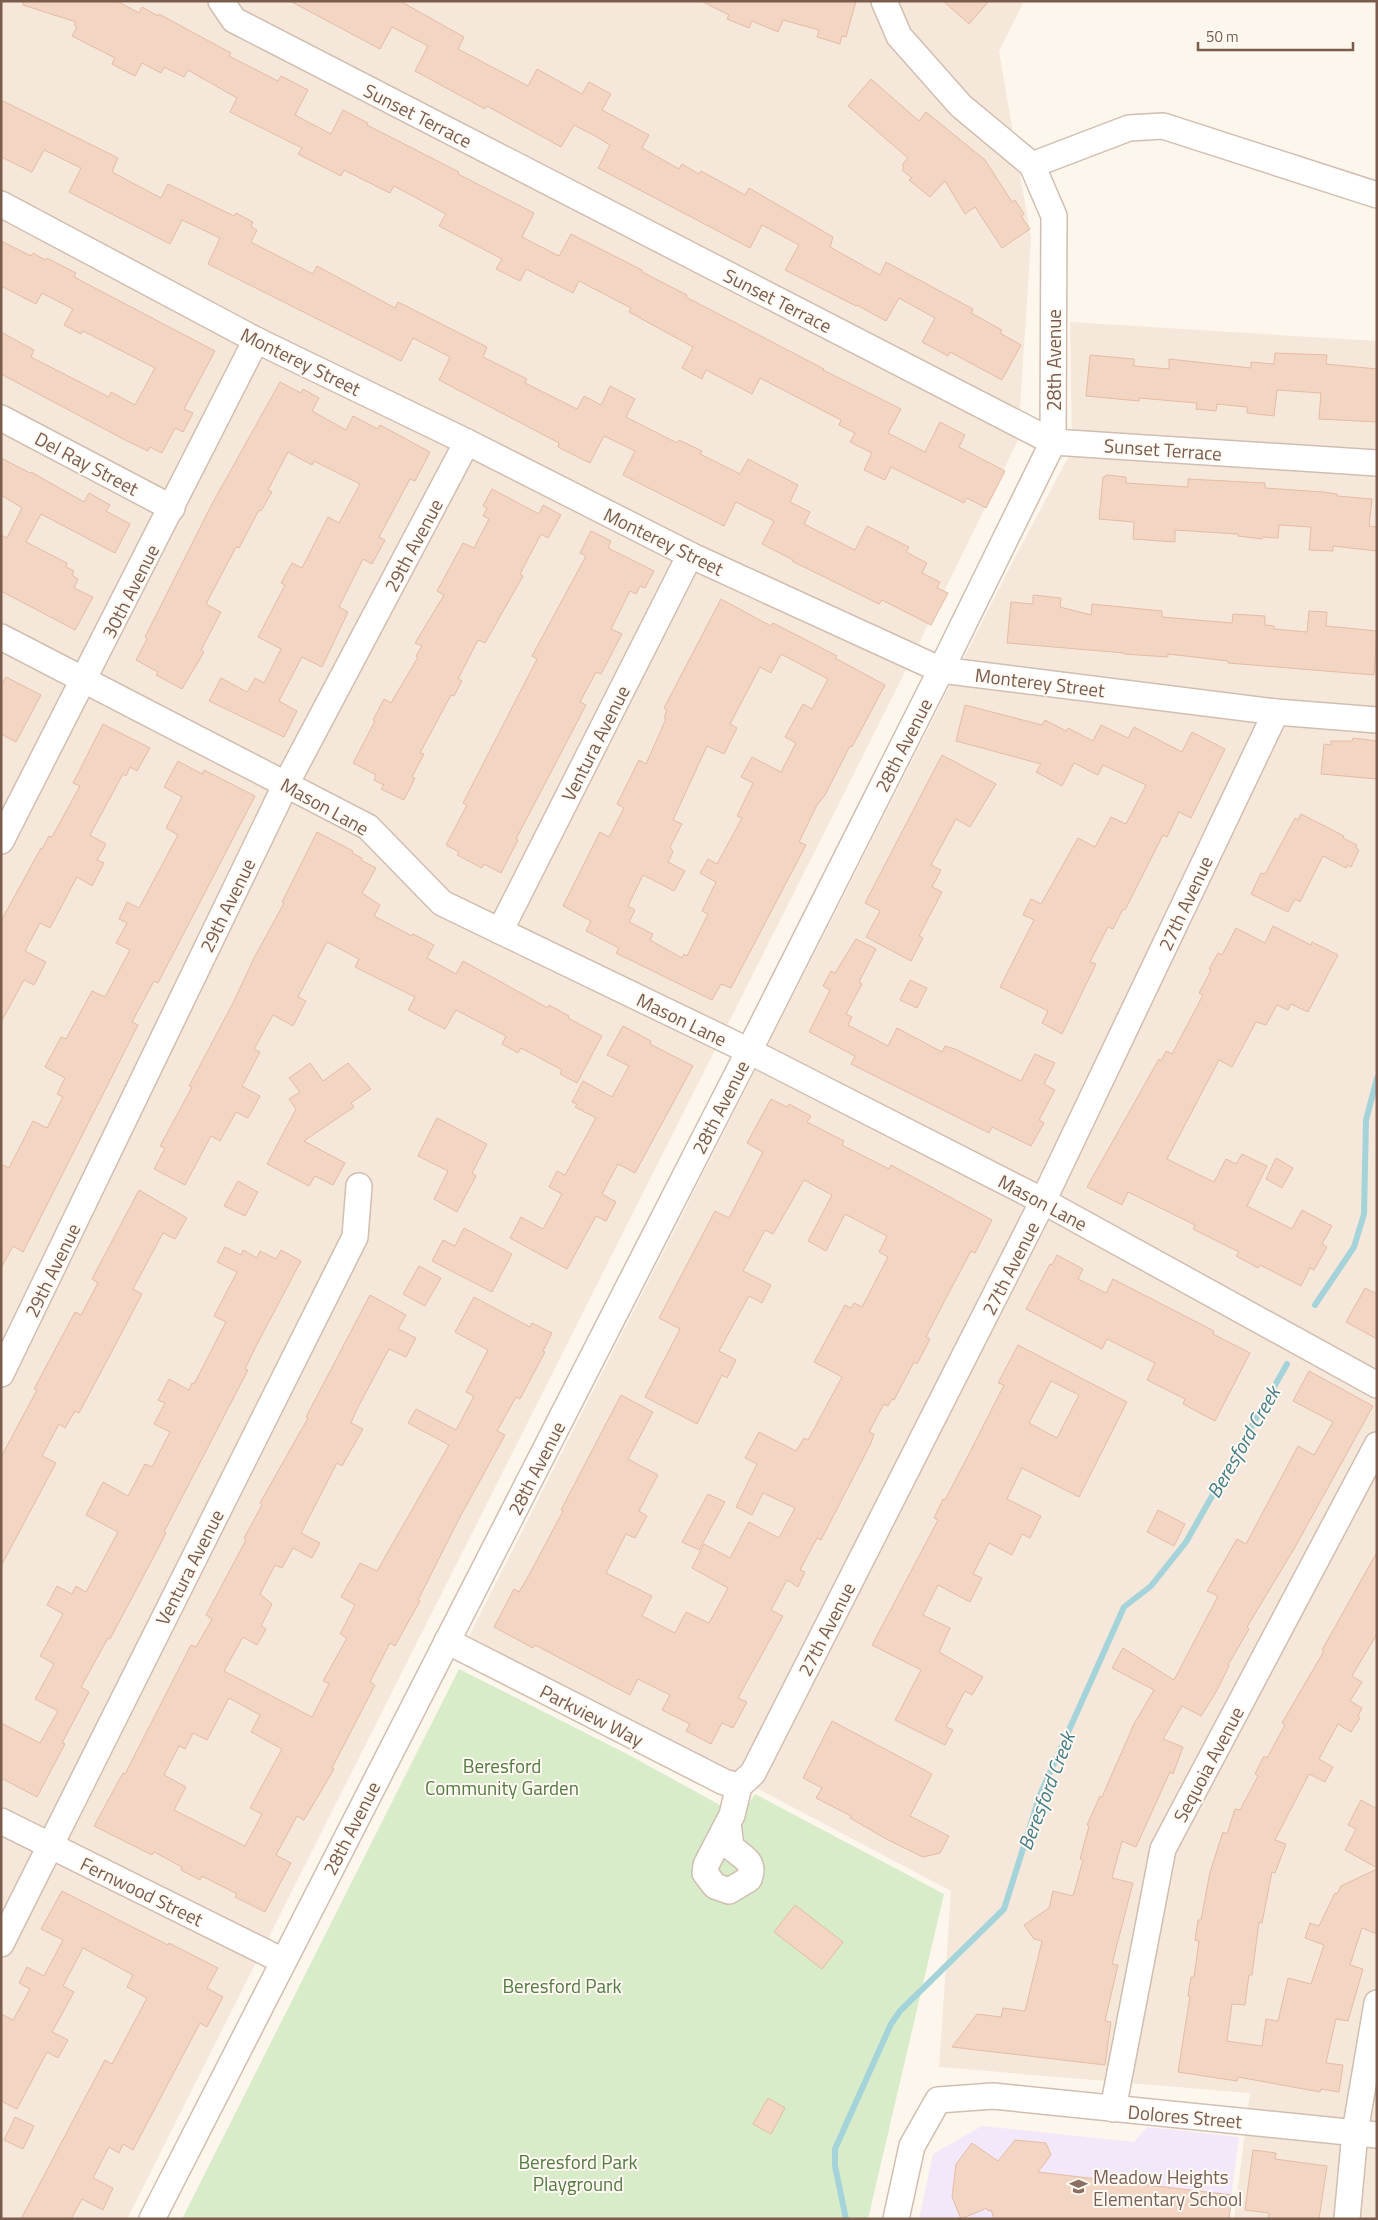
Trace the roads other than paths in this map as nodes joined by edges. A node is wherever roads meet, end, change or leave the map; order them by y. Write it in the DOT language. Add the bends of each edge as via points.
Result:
graph roads {
  1 [pos="221,1"];
  2 [pos="884,1"];
  3 [pos="1032,165"];
  4 [pos="1377,195"];
  5 [pos="1,204"];
  6 [pos="256,340"];
  7 [pos="1,418"];
  8 [pos="467,442"];
  9 [pos="1052,442"];
  10 [pos="1377,463"];
  11 [pos="172,508"];
  12 [pos="690,554"];
  13 [pos="1,637"];
  14 [pos="941,670"];
  15 [pos="84,680"];
  16 [pos="1276,712"];
  17 [pos="1377,720"];
  18 [pos="286,784"];
  19 [pos="1,841"];
  20 [pos="500,931"];
  21 [pos="749,1051"];
  22 [pos="359,1186"];
  23 [pos="1043,1201"];
  24 [pos="1,1374"];
  25 [pos="1377,1385"];
  26 [pos="1377,1444"];
  27 [pos="447,1641"];
  28 [pos="739,1786"];
  29 [pos="1,1821"];
  30 [pos="728,1823"];
  31 [pos="49,1846"];
  32 [pos="1,1944"];
  33 [pos="283,1960"];
  34 [pos="1377,2003"];
  35 [pos="1113,2109"];
  36 [pos="1366,2134"];
  37 [pos="152,2219"];
  38 [pos="896,2219"];
  39 [pos="1347,2219"];
  1 -- 9 [label="street, Sunset Terrace" via="234,20"];
  2 -- 3 [label="street, 28th Avenue" via="899,36 960,106"];
  3 -- 4 [label="street" via="1130,128 1163,126"];
  3 -- 9 [label="street, 28th Avenue" via="1054,216"];
  5 -- 6 [label="street, Monterey Street"];
  6 -- 8 [label="street, Monterey Street"];
  6 -- 11 [label="street, 30th Avenue"];
  7 -- 11 [label="street, Del Ray Street"];
  8 -- 12 [label="street, Monterey Street"];
  8 -- 18 [label="street, 29th Avenue"];
  9 -- 10 [label="street, Sunset Terrace"];
  9 -- 14 [label="street, 28th Avenue"];
  11 -- 15 [label="street, 30th Avenue"];
  12 -- 14 [label="street, Monterey Street"];
  12 -- 20 [label="street, Ventura Avenue"];
  13 -- 15 [label="street, Mason Lane"];
  14 -- 16 [label="street, Monterey Street"];
  14 -- 21 [label="street, 28th Avenue"];
  15 -- 18 [label="street, Mason Lane"];
  15 -- 19 [label="street, 30th Avenue"];
  16 -- 17 [label="street, Monterey Street"];
  16 -- 23 [label="street, 27th Avenue"];
  18 -- 20 [label="street, Mason Lane" via="368,827 442,903"];
  18 -- 24 [label="street, 29th Avenue"];
  20 -- 21 [label="street, Mason Lane"];
  21 -- 23 [label="street, Mason Lane"];
  21 -- 27 [label="street, 28th Avenue"];
  22 -- 31 [label="street, Ventura Avenue" via="355,1237"];
  23 -- 25 [label="street, Mason Lane"];
  23 -- 28 [label="street, 27th Avenue" via="753,1773"];
  26 -- 35 [label="street, Sequoia Avenue" via="1163,1849"];
  27 -- 28 [label="street, Parkview Way" via="724,1782"];
  27 -- 33 [label="street, 28th Avenue"];
  28 -- 30 [label="street"];
  29 -- 31 [label="street, Fernwood Street"];
  31 -- 32 [label="street, Ventura Avenue"];
  31 -- 33 [label="street, Fernwood Street"];
  33 -- 37 [label="street, 28th Avenue"];
  34 -- 36 [label="street"];
  35 -- 36 [label="street, Dolores Street"];
  35 -- 38 [label="street, Dolores Street" via="993,2096 938,2100 912,2146"];
  36 -- 39 [label="street"];
}
